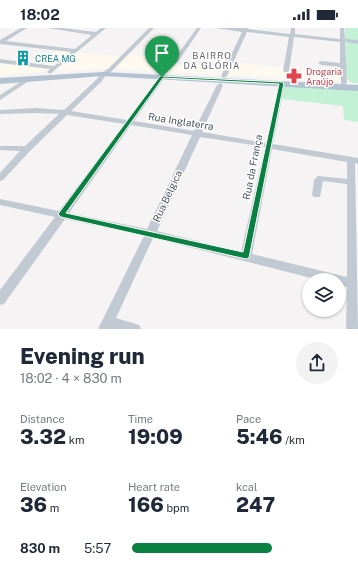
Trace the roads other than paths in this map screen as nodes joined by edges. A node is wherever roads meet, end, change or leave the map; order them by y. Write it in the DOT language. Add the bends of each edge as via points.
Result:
graph roads {
  1 [pos="25,28"];
  2 [pos="50,28"];
  3 [pos="104,28"];
  4 [pos="152,28"];
  5 [pos="199,28"];
  6 [pos="218,28"];
  7 [pos="293,28"];
  8 [pos="342,28"];
  9 [pos="245,29"];
  10 [pos="97,34"];
  11 [pos="291,35"];
  12 [pos="342,40"];
  13 [pos="0,42"];
  14 [pos="358,42"];
  15 [pos="76,51"];
  16 [pos="0,61"];
  17 [pos="176,62"];
  18 [pos="320,63"];
  19 [pos="343,65"];
  20 [pos="53,70"];
  21 [pos="286,71"];
  22 [pos="110,73"];
  23 [pos="0,77"];
  24 [pos="32,77"];
  25 [pos="162,77"];
  26 [pos="223,77"];
  27 [pos="0,81"];
  28 [pos="282,83"];
  29 [pos="344,83"];
  30 [pos="358,83"];
  31 [pos="358,88"];
  32 [pos="0,98"];
  33 [pos="0,112"];
  34 [pos="65,114"];
  35 [pos="128,122"];
  36 [pos="196,134"];
  37 [pos="268,145"];
  38 [pos="0,148"];
  39 [pos="27,149"];
  40 [pos="354,160"];
  41 [pos="0,178"];
  42 [pos="351,182"];
  43 [pos="317,195"];
  44 [pos="0,202"];
  45 [pos="61,214"];
  46 [pos="150,233"];
  47 [pos="246,256"];
  48 [pos="355,284"];
  49 [pos="0,300"];
  50 [pos="106,326"];
  51 [pos="134,329"];
  52 [pos="353,329"];
  1 -- 13 [label="street"];
  2 -- 10 [label="street"];
  3 -- 10 [label="street"];
  4 -- 22 [label="street"];
  5 -- 17 [label="street"];
  6 -- 9 [label="street"];
  7 -- 11 [label="street"];
  8 -- 12 [label="street"];
  9 -- 11 [label="street"];
  9 -- 26 [label="street, Rua Bélgica"];
  10 -- 15 [label="street"];
  11 -- 12 [label="street"];
  11 -- 21 [label="street"];
  12 -- 14 [label="street"];
  12 -- 19 [label="street"];
  13 -- 15 [label="street"];
  15 -- 20 [label="street"];
  16 -- 20 [label="street"];
  18 -- 19 [label="street"];
  19 -- 29 [label="street"];
  20 -- 22 [label="main road"];
  20 -- 23 [label="main road"];
  22 -- 24 [label="main road"];
  22 -- 25 [label="main road"];
  22 -- 26 [label="main road"];
  22 -- 34 [label="street"];
  24 -- 27 [label="main road"];
  24 -- 32 [label="street"];
  25 -- 28 [label="main road"];
  25 -- 35 [label="street"];
  26 -- 29 [label="main road"];
  26 -- 36 [label="street, Rua Bélgica"];
  28 -- 31 [label="main road"];
  28 -- 37 [label="street, Rua da França"];
  29 -- 30 [label="main road"];
  33 -- 34 [label="street, Rua Inglaterra" via="27,109"];
  34 -- 35 [label="street, Rua Inglaterra"];
  34 -- 39 [label="street"];
  35 -- 36 [label="street, Rua Inglaterra"];
  35 -- 45 [label="street"];
  36 -- 37 [label="street, Rua Inglaterra"];
  36 -- 46 [label="street, Rua Bélgica"];
  37 -- 40 [label="street, Rua Inglaterra"];
  37 -- 47 [label="street, Rua da França"];
  38 -- 39 [label="street"];
  39 -- 41 [label="street"];
  40 -- 42 [label="street"];
  42 -- 43 [label="street" via="321,178"];
  42 -- 48 [label="street"];
  44 -- 45 [label="street"];
  45 -- 46 [label="street"];
  45 -- 49 [label="street"];
  46 -- 47 [label="street"];
  46 -- 50 [label="street, Rua Bélgica"];
  47 -- 48 [label="street"];
  48 -- 52 [label="street"];
  50 -- 51 [label="street"];
}
